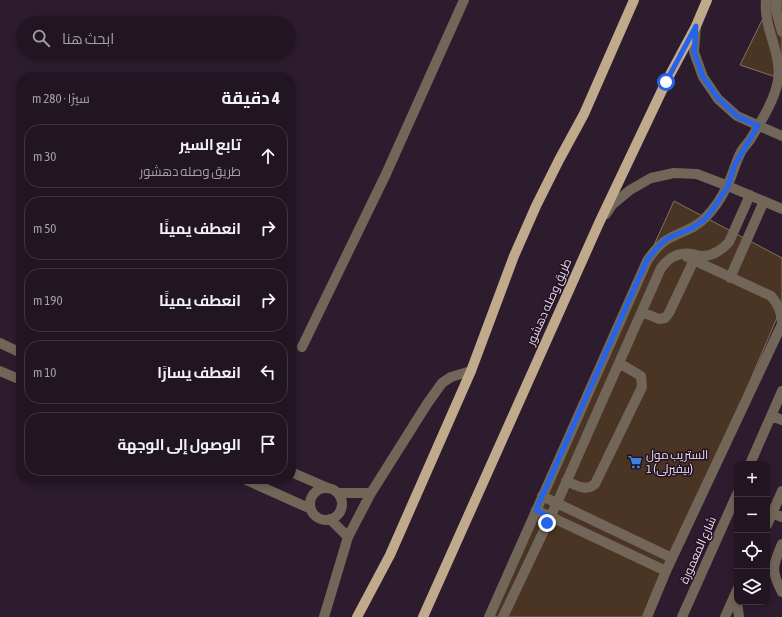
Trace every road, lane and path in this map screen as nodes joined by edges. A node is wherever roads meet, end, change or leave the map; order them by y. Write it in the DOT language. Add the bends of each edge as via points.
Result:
graph roads {
  1 [pos="464,0"];
  2 [pos="634,0"];
  3 [pos="707,0"];
  4 [pos="766,0"];
  5 [pos="776,0"];
  6 [pos="696,26"];
  7 [pos="782,32"];
  8 [pos="780,81"];
  9 [pos="758,126"];
  10 [pos="782,136"];
  11 [pos="728,186"];
  12 [pos="750,196"];
  13 [pos="764,201"];
  14 [pos="781,208"];
  15 [pos="598,224"];
  16 [pos="681,254"];
  17 [pos="694,260"];
  18 [pos="730,278"];
  19 [pos="642,312"];
  20 [pos="0,343"];
  21 [pos="302,347"];
  22 [pos="16,351"];
  23 [pos="619,363"];
  24 [pos="0,371"];
  25 [pos="471,371"];
  26 [pos="16,378"];
  27 [pos="782,392"];
  28 [pos="772,416"];
  29 [pos="782,420"];
  30 [pos="751,461"];
  31 [pos="296,474"];
  32 [pos="566,481"];
  33 [pos="255,484"];
  34 [pos="328,488"];
  35 [pos="782,491"];
  36 [pos="338,493"];
  37 [pos="371,493"];
  38 [pos="542,496"];
  39 [pos="736,497"];
  40 [pos="557,503"];
  41 [pos="311,509"];
  42 [pos="536,510"];
  43 [pos="772,513"];
  44 [pos="550,517"];
  45 [pos="770,518"];
  46 [pos="782,518"];
  47 [pos="330,519"];
  48 [pos="348,537"];
  49 [pos="782,544"];
  50 [pos="672,558"];
  51 [pos="666,571"];
  52 [pos="782,592"];
  53 [pos="734,602"];
  54 [pos="738,605"];
  55 [pos="324,617"];
  56 [pos="357,617"];
  57 [pos="423,617"];
  58 [pos="489,617"];
  59 [pos="503,617"];
  60 [pos="647,617"];
  61 [pos="682,617"];
  62 [pos="725,617"];
  63 [pos="740,617"];
  1 -- 21 [label="street" via="396,154"];
  2 -- 25 [label="main road" via="584,114 536,206 514,256"];
  3 -- 6 [label="main road, طريق وصله دهشور"];
  4 -- 8 [label="street" via="766,19 778,56"];
  5 -- 7 [label="street" via="776,11"];
  6 -- 9 [label="street" via="694,52 703,77 718,98 737,116"];
  6 -- 15 [label="main road, طريق وصله دهشور" via="666,82"];
  8 -- 9 [label="street"];
  9 -- 10 [label="street"];
  9 -- 11 [label="street" via="739,157"];
  11 -- 12 [label="street"];
  11 -- 15 [label="street" via="697,174 674,173 651,178 630,190 612,205"];
  11 -- 38 [label="street" via="704,220 666,239 647,260"];
  12 -- 13 [label="street"];
  12 -- 16 [label="street" via="724,248 704,256"];
  13 -- 14 [label="street"];
  13 -- 18 [label="street"];
  15 -- 57 [label="main road, طريق وصله دهشور"];
  16 -- 17 [label="street"];
  16 -- 19 [label="street" via="670,259 662,268"];
  17 -- 18 [label="street"];
  17 -- 19 [label="street" via="665,318"];
  18 -- 50 [label="street" via="771,296 779,307 782,324"];
  19 -- 23 [label="street"];
  20 -- 22 [label="street"];
  23 -- 32 [label="street"];
  23 -- 32 [label="street" via="641,376 642,387 595,484 586,489"];
  24 -- 26 [label="street"];
  25 -- 37 [label="street" via="451,376 442,383"];
  25 -- 56 [label="main road" via="390,554"];
  27 -- 28 [label="street"];
  28 -- 29 [label="street"];
  28 -- 30 [label="street"];
  31 -- 34 [label="street"];
  32 -- 40 [label="street"];
  33 -- 41 [label="street"];
  34 -- 36 [label="street"];
  34 -- 41 [label="street" via="320,489 314,494 310,501"];
  35 -- 43 [label="street"];
  36 -- 37 [label="street"];
  36 -- 47 [label="street" via="342,500 341,508 337,515"];
  37 -- 48 [label="street"];
  38 -- 40 [label="street"];
  38 -- 42 [label="street"];
  39 -- 61 [label="street, شارع المعمورة"];
  40 -- 44 [label="street"];
  40 -- 50 [label="street"];
  41 -- 47 [label="street" via="316,516"];
  42 -- 44 [label="street"];
  42 -- 58 [label="street"];
  43 -- 45 [label="street"];
  43 -- 46 [label="street"];
  44 -- 51 [label="street"];
  44 -- 59 [label="street"];
  47 -- 48 [label="street"];
  48 -- 55 [label="street"];
  49 -- 52 [label="street" via="774,563 774,578"];
  50 -- 51 [label="street"];
  51 -- 60 [label="street"];
  53 -- 62 [label="street"];
  54 -- 63 [label="street"];
}
